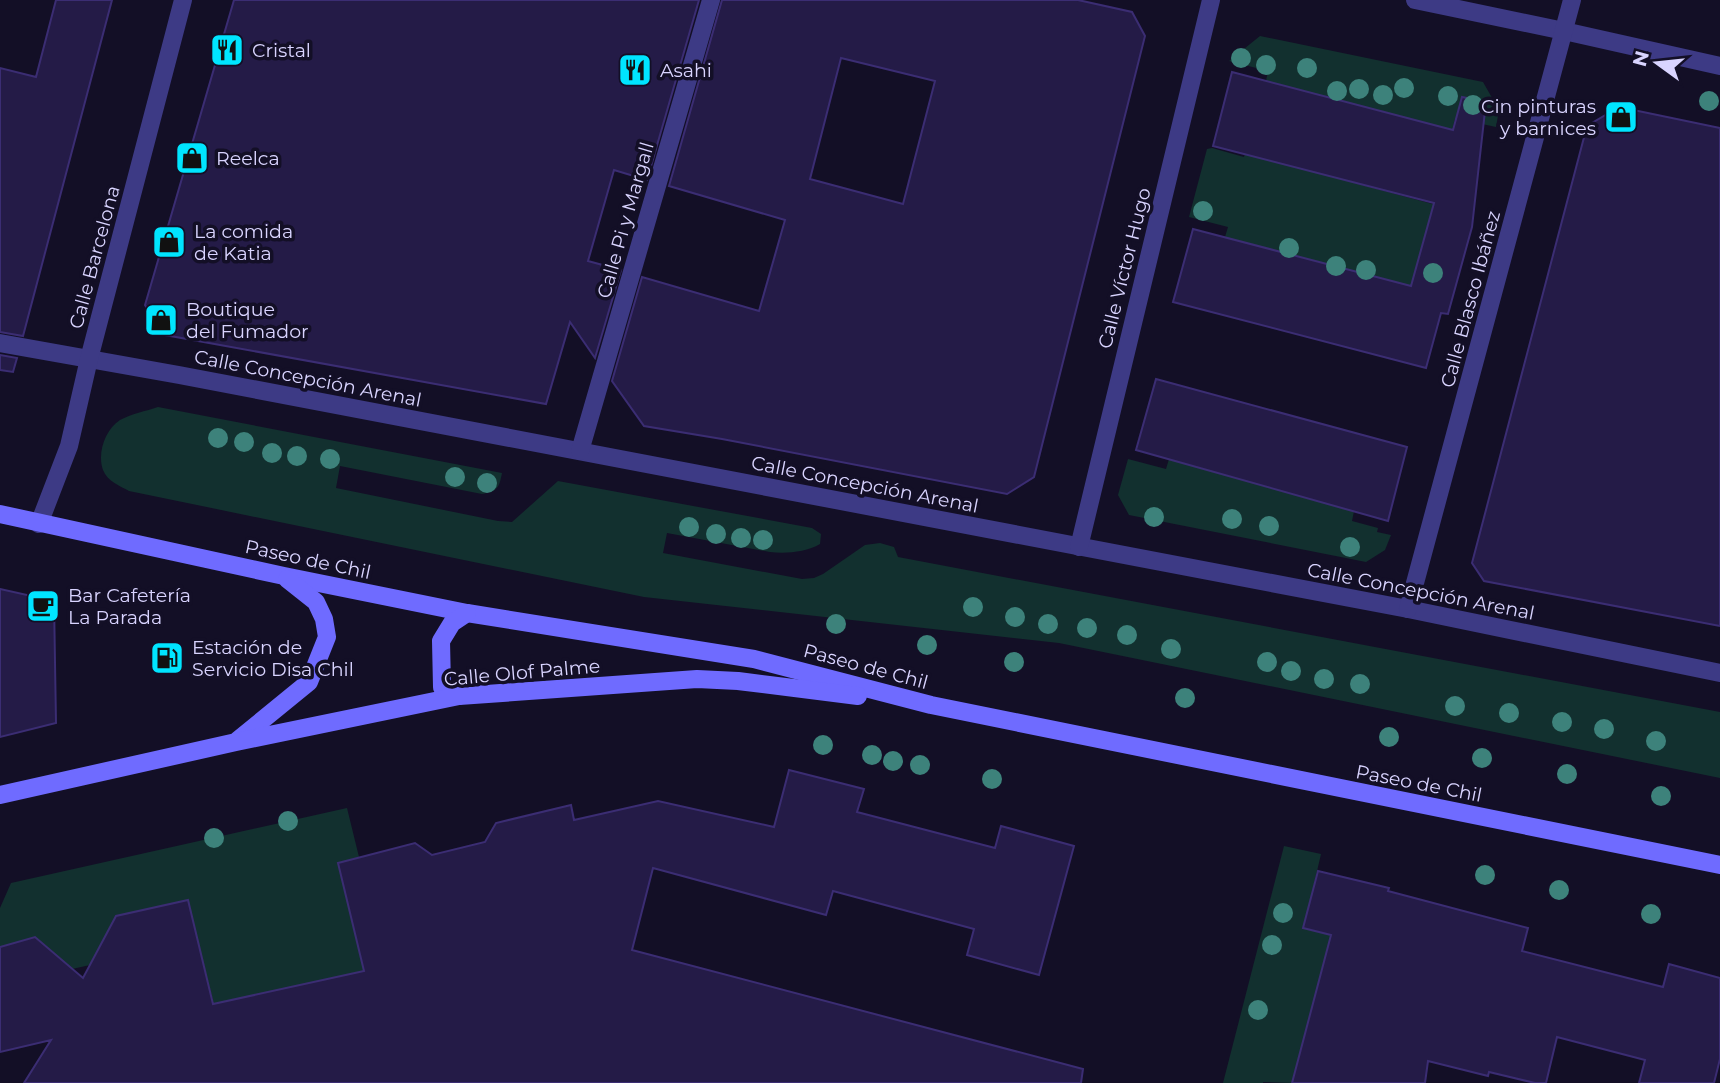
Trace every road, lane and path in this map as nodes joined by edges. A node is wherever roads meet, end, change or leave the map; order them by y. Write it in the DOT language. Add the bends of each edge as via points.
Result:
graph roads {
  1 [pos="183,0"];
  2 [pos="711,0"];
  3 [pos="1211,0"];
  4 [pos="1415,0"];
  5 [pos="1572,0"];
  6 [pos="1564,31"];
  7 [pos="1720,66"];
  8 [pos="0,343"];
  9 [pos="89,359"];
  10 [pos="580,451"];
  11 [pos="0,514"];
  12 [pos="39,524"];
  13 [pos="1079,547"];
  14 [pos="284,576"];
  15 [pos="1408,609"];
  16 [pos="467,613"];
  17 [pos="1720,673"];
  18 [pos="459,696"];
  19 [pos="930,705"];
  20 [pos="236,742"];
  21 [pos="0,796"];
  22 [pos="1720,865"];
  1 -- 9 [label="street, Calle Barcelona"];
  2 -- 10 [label="street, Calle Pi y Margall"];
  3 -- 13 [label="street, Calle Víctor Hugo"];
  4 -- 6 [label="street"];
  5 -- 6 [label="street, Calle Blasco Ibáñez"];
  6 -- 7 [label="street"];
  6 -- 15 [label="street, Calle Blasco Ibáñez"];
  8 -- 9 [label="street, Calle Concepción Arenal"];
  9 -- 10 [label="street, Calle Concepción Arenal"];
  9 -- 12 [label="street, Calle Barcelona" via="69,446"];
  10 -- 13 [label="street, Calle Concepción Arenal"];
  11 -- 12 [label="street, Paseo de Chil"];
  12 -- 14 [label="street, Paseo de Chil"];
  13 -- 15 [label="street, Calle Concepción Arenal"];
  14 -- 16 [label="street, Paseo de Chil"];
  14 -- 20 [label="street" via="316,602 327,637 309,682"];
  15 -- 17 [label="street, Calle Concepción Arenal"];
  16 -- 18 [label="street" via="452,623 442,641 442,687"];
  16 -- 19 [label="street, Paseo de Chil" via="754,659"];
  18 -- 19 [label="street, Calle Olof Palme" via="697,678"];
  18 -- 20 [label="street, Calle Olof Palme"];
  19 -- 22 [label="street, Paseo de Chil"];
  20 -- 21 [label="street, Calle Olof Palme"];
}
